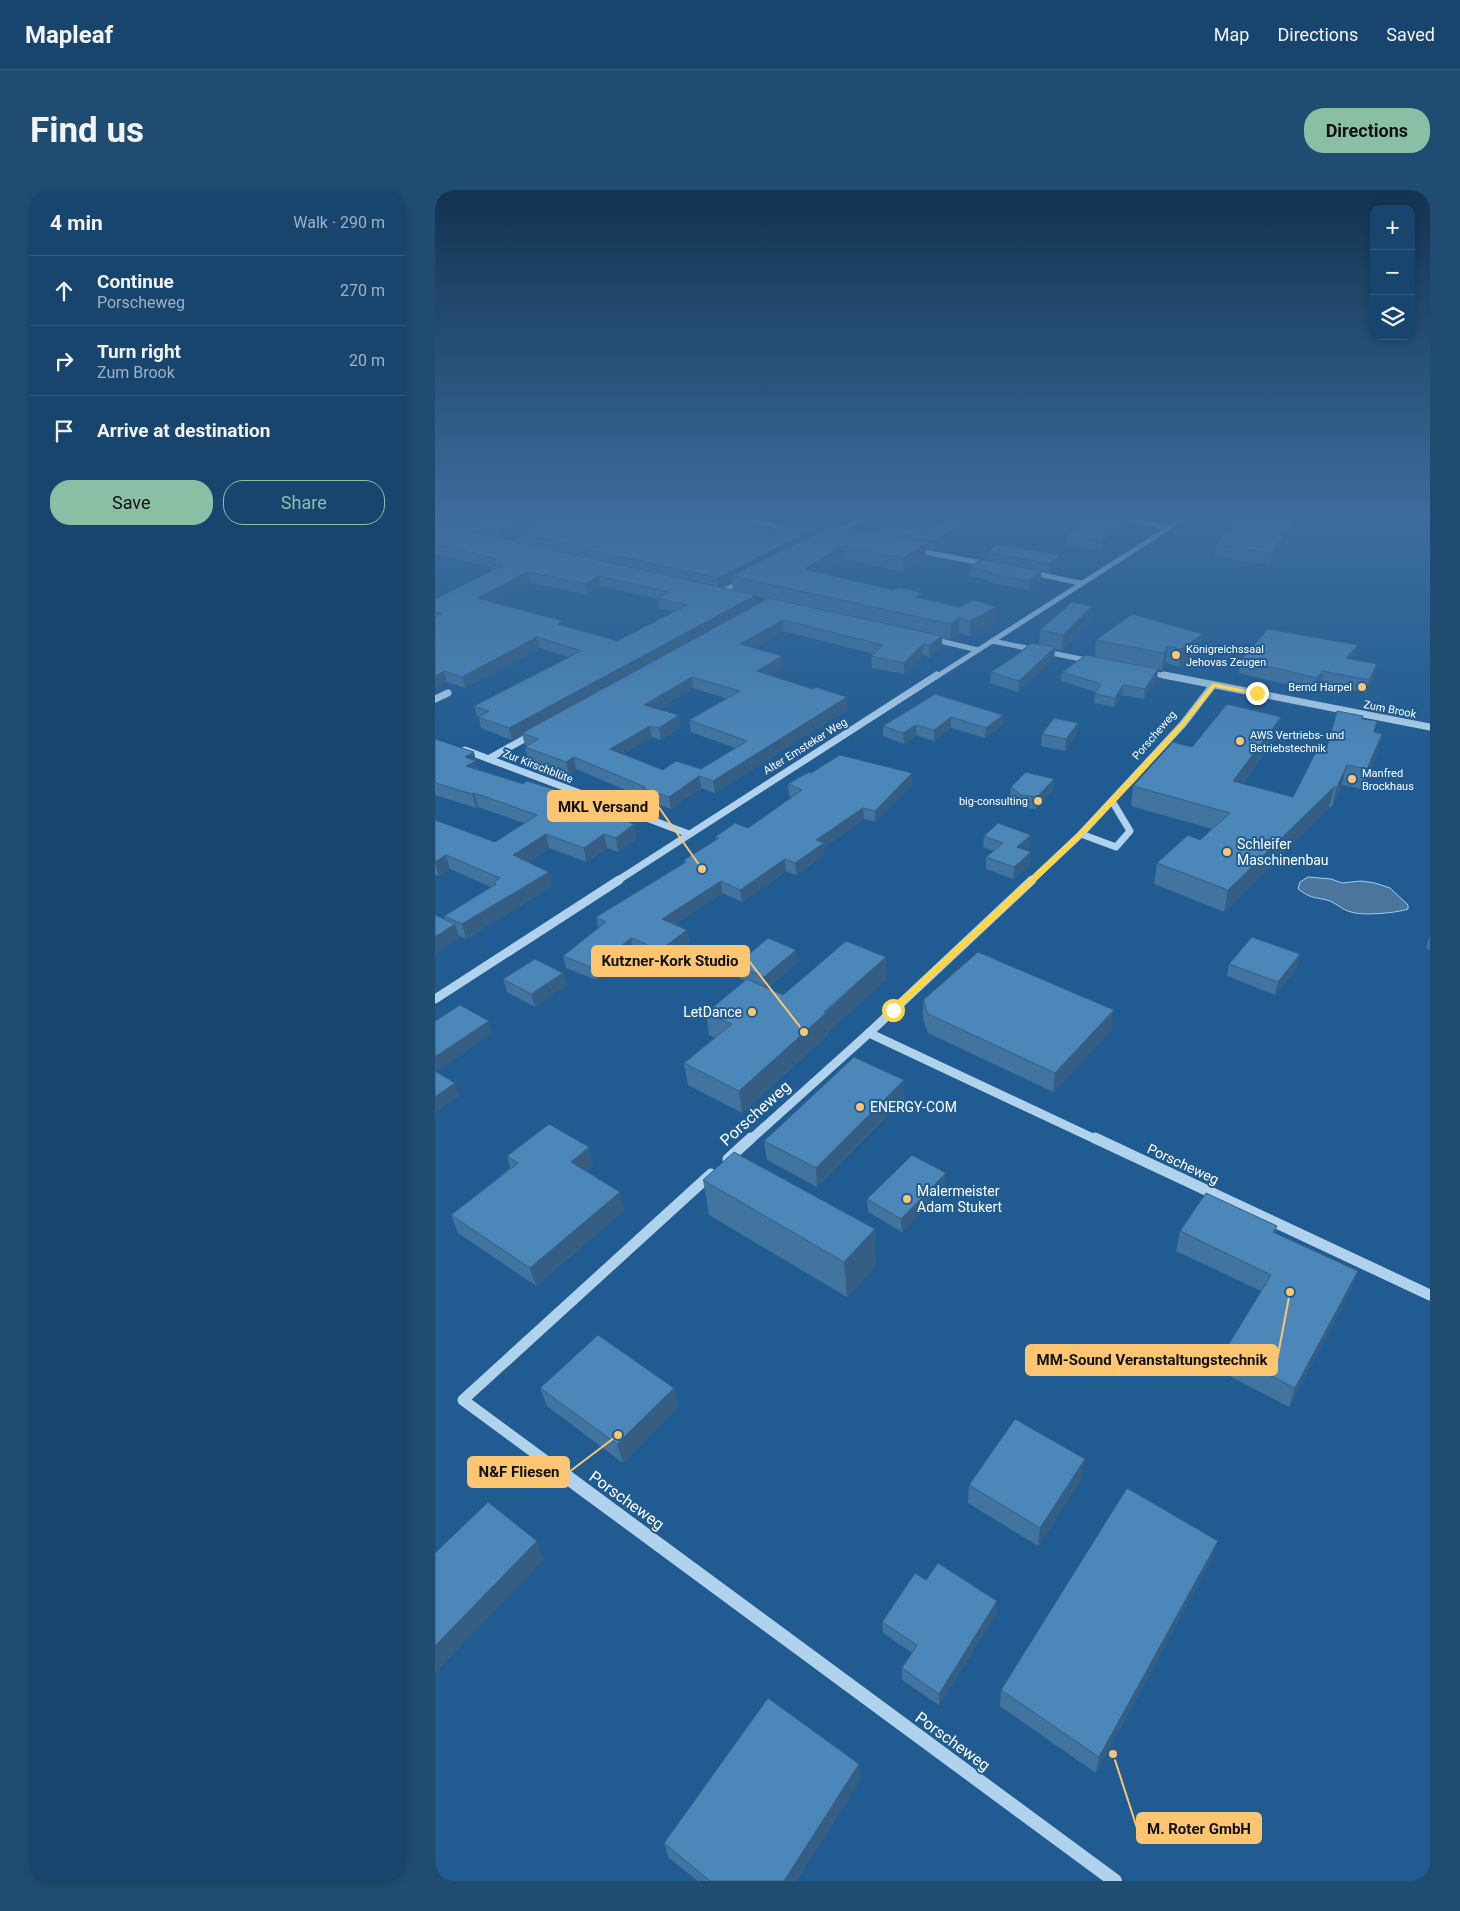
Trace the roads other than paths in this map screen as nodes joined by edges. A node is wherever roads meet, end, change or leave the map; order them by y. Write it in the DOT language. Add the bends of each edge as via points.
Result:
graph roads {
  1 [pos="1064,594"];
  2 [pos="929,639"];
  3 [pos="993,641"];
  4 [pos="978,650"];
  5 [pos="1102,663"];
  6 [pos="1141,671"];
  7 [pos="1213,685"];
  8 [pos="435,688"];
  9 [pos="435,699"];
  10 [pos="1430,727"];
  11 [pos="541,730"];
  12 [pos="453,746"];
  13 [pos="490,758"];
  14 [pos="1112,800"];
  15 [pos="689,834"];
  16 [pos="1081,834"];
  17 [pos="435,999"];
  18 [pos="869,1033"];
  19 [pos="1430,1295"];
  20 [pos="1115,1881"];
  1 -- 3 [label="street, Alter Emsteker Weg"];
  2 -- 4 [label="street"];
  3 -- 4 [label="street, Alter Emsteker Weg"];
  3 -- 5 [label="street"];
  4 -- 15 [label="street, Alter Emsteker Weg"];
  6 -- 7 [label="street, Zum Brook"];
  7 -- 10 [label="street, Zum Brook"];
  7 -- 14 [label="street, Porscheweg" via="1183,724"];
  8 -- 9 [label="street" via="448,693"];
  11 -- 13 [label="street"];
  12 -- 13 [label="street, Zur Kirschblüte"];
  13 -- 15 [label="street, Zur Kirschblüte"];
  14 -- 16 [label="street, Porscheweg"];
  14 -- 16 [label="street" via="1130,831 1116,847"];
  15 -- 17 [label="street, Alter Emsteker Weg"];
  16 -- 18 [label="street, Porscheweg"];
  18 -- 19 [label="street, Porscheweg"];
  18 -- 20 [label="street, Porscheweg" via="463,1400"];
}
